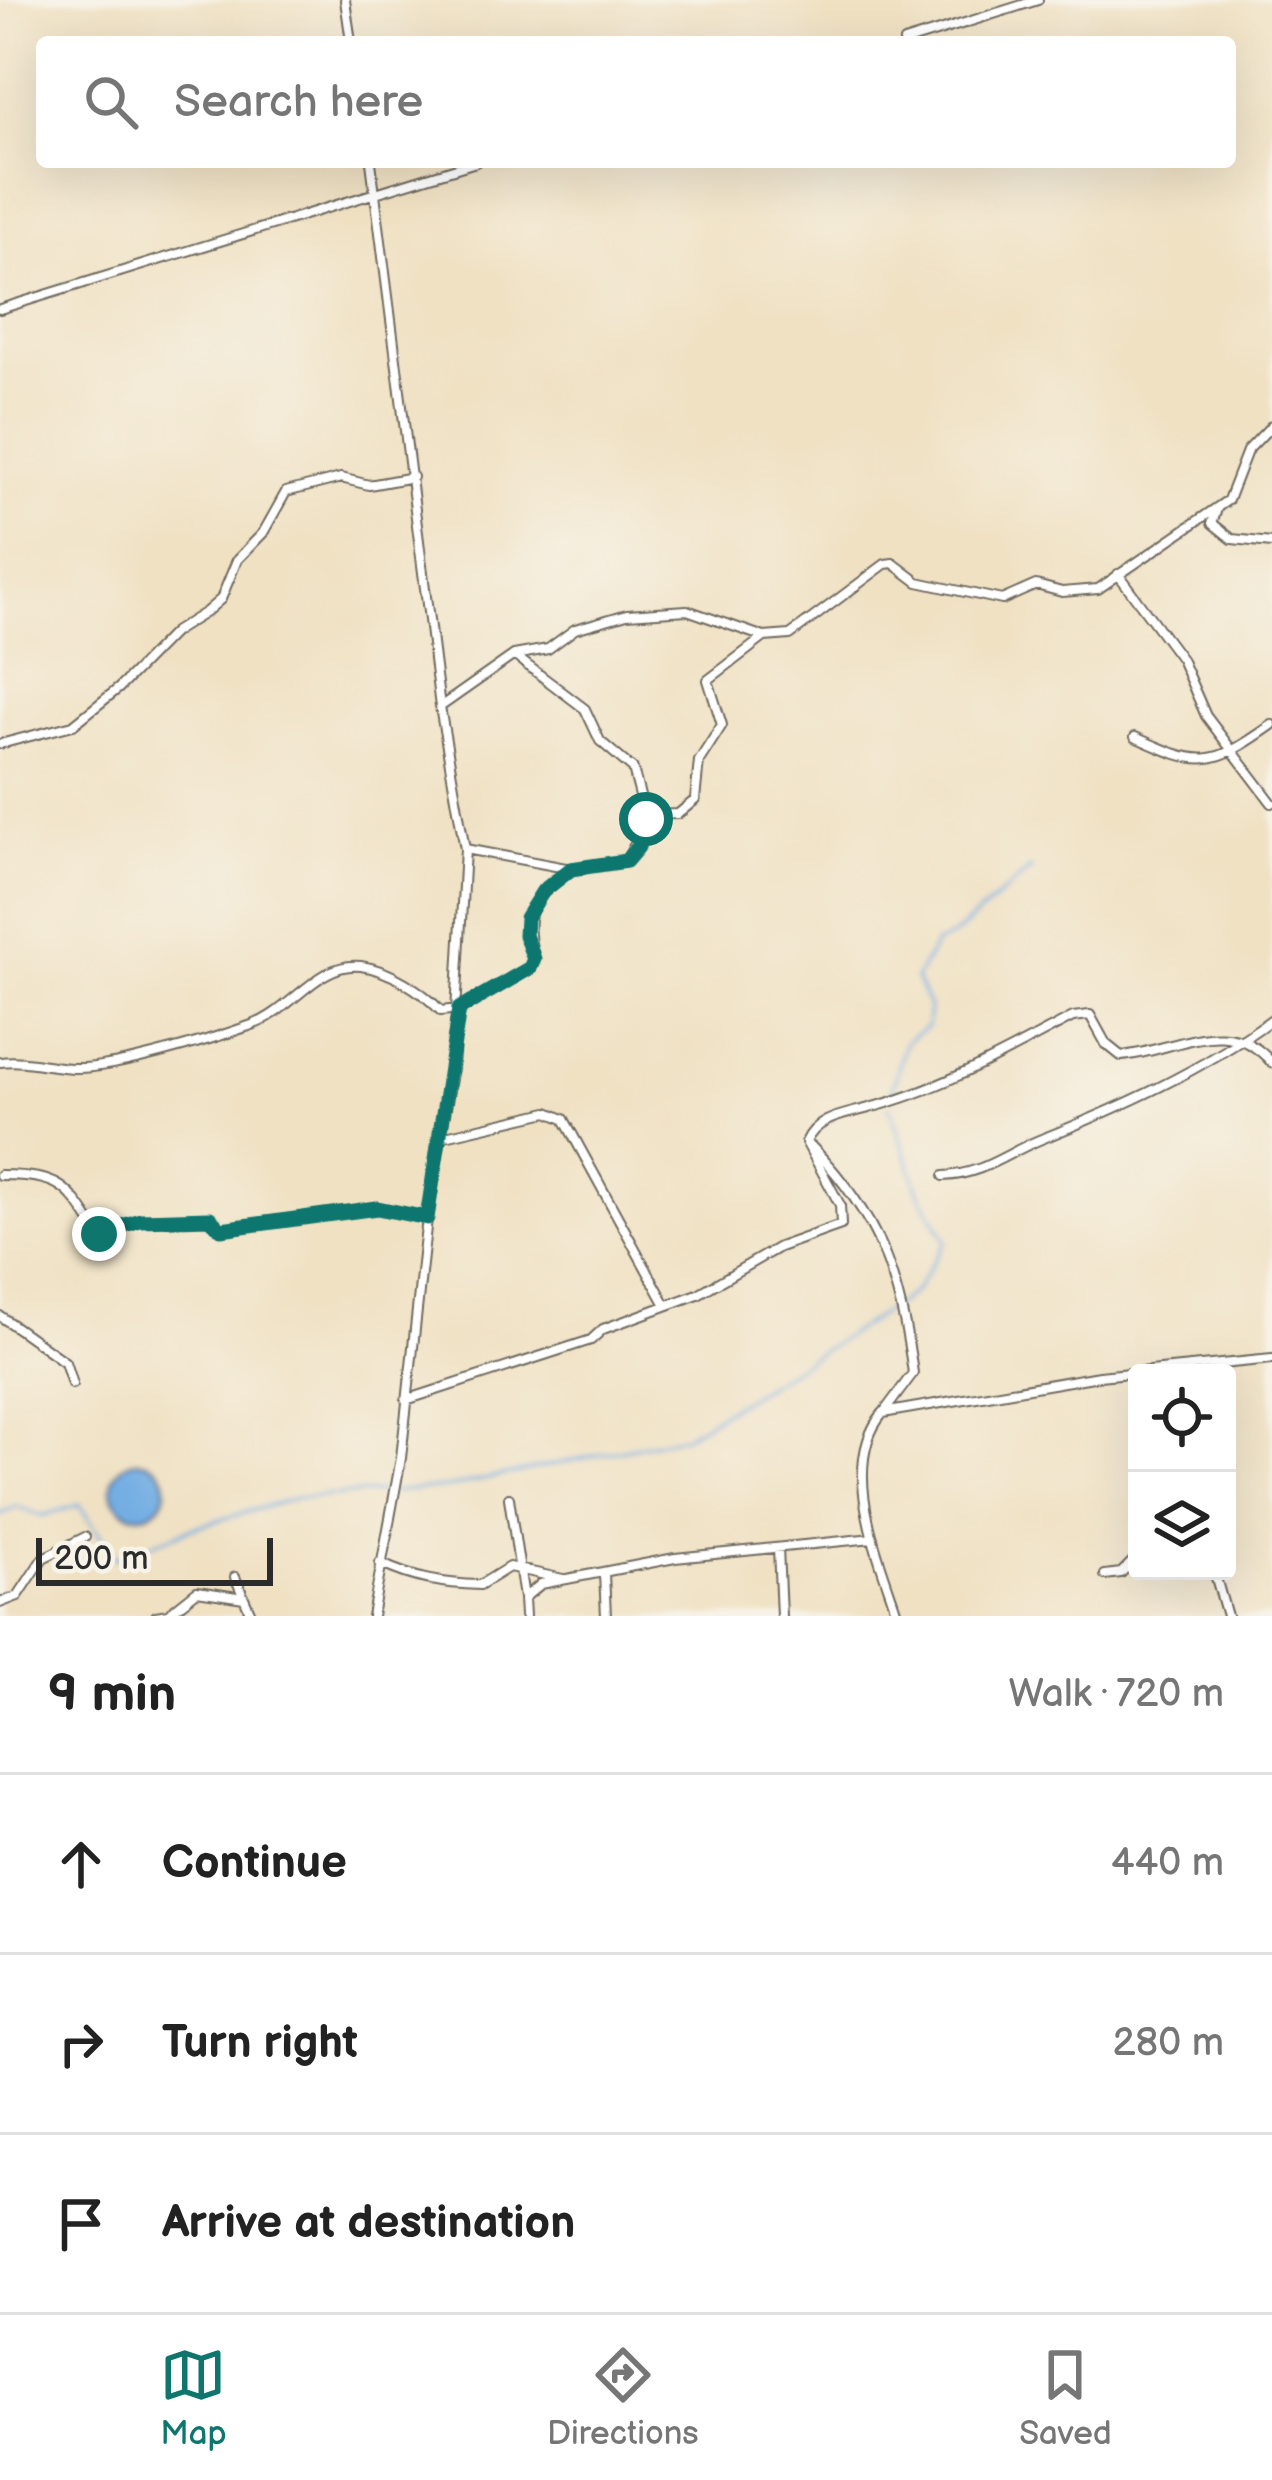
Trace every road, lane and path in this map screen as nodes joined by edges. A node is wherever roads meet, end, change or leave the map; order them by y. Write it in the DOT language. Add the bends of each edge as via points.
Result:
graph roads {
  1 [pos="345,0"];
  2 [pos="1038,0"];
  3 [pos="350,36"];
  4 [pos="923,36"];
  5 [pos="371,168"];
  6 [pos="454,168"];
  7 [pos="375,190"];
  8 [pos="0,309"];
  9 [pos="1272,424"];
  10 [pos="413,477"];
  11 [pos="1217,508"];
  12 [pos="1272,543"];
  13 [pos="1118,574"];
  14 [pos="764,637"];
  15 [pos="514,656"];
  16 [pos="440,707"];
  17 [pos="1272,725"];
  18 [pos="1135,737"];
  19 [pos="0,744"];
  20 [pos="1234,752"];
  21 [pos="1272,803"];
  22 [pos="646,819"];
  23 [pos="465,849"];
  24 [pos="571,869"];
  25 [pos="459,1009"];
  26 [pos="1272,1019"];
  27 [pos="1244,1040"];
  28 [pos="0,1062"];
  29 [pos="1272,1063"];
  30 [pos="441,1137"];
  31 [pos="806,1142"];
  32 [pos="0,1175"];
  33 [pos="944,1176"];
  34 [pos="427,1218"];
  35 [pos="666,1305"];
  36 [pos="0,1316"];
  37 [pos="1272,1360"];
  38 [pos="73,1384"];
  39 [pos="406,1400"];
  40 [pos="883,1413"];
  41 [pos="509,1498"];
  42 [pos="86,1537"];
  43 [pos="873,1538"];
  44 [pos="778,1549"];
  45 [pos="380,1563"];
  46 [pos="1128,1566"];
  47 [pos="517,1570"];
  48 [pos="604,1573"];
  49 [pos="1105,1575"];
  50 [pos="235,1577"];
  51 [pos="568,1580"];
  52 [pos="1217,1580"];
  53 [pos="244,1598"];
  54 [pos="524,1598"];
  55 [pos="0,1603"];
  56 [pos="156,1616"];
  57 [pos="252,1616"];
  58 [pos="372,1616"];
  59 [pos="525,1616"];
  60 [pos="607,1616"];
  61 [pos="781,1616"];
  62 [pos="898,1616"];
  63 [pos="1228,1616"];
  1 -- 3 [label="street"];
  2 -- 4 [label="street"];
  5 -- 7 [label="street"];
  6 -- 7 [label="street"];
  7 -- 8 [label="street"];
  7 -- 10 [label="street"];
  9 -- 11 [label="street" via="1247,451 1233,492"];
  10 -- 16 [label="street"];
  10 -- 19 [label="street" via="369,485 341,478 286,492 206,612 73,725"];
  11 -- 12 [label="street" via="1211,523 1232,539"];
  11 -- 13 [label="street"];
  13 -- 14 [label="street" via="1098,589 1036,585 1001,600 936,587 885,564 802,628"];
  13 -- 20 [label="street" via="1181,659 1205,716"];
  14 -- 15 [label="street" via="687,610 659,609 575,628 548,649"];
  14 -- 22 [label="street" via="708,680 722,725 699,760 695,800 686,811"];
  15 -- 16 [label="street"];
  15 -- 22 [label="street" via="585,709 600,741 633,769"];
  16 -- 23 [label="street"];
  17 -- 20 [label="street"];
  18 -- 20 [label="street" via="1191,762"];
  20 -- 21 [label="street"];
  22 -- 24 [label="street" via="626,861"];
  23 -- 24 [label="street"];
  23 -- 25 [label="street"];
  24 -- 25 [label="street" via="526,918 530,968"];
  25 -- 28 [label="street" via="441,1011 412,987 359,965 315,976 292,1004 257,1023 182,1045 75,1069"];
  25 -- 30 [label="street"];
  26 -- 27 [label="street"];
  27 -- 29 [label="street"];
  27 -- 31 [label="street" via="1199,1035 1121,1056 1084,1014 980,1068 830,1118"];
  27 -- 33 [label="street" via="1003,1162"];
  30 -- 34 [label="street"];
  30 -- 35 [label="street" via="548,1112 564,1120"];
  31 -- 35 [label="street" via="840,1205 841,1225 778,1247"];
  31 -- 40 [label="street" via="842,1178 898,1278 913,1373"];
  32 -- 34 [label="street" via="45,1176 70,1189 99,1234 140,1220 210,1218 221,1229 377,1208"];
  34 -- 39 [label="street"];
  35 -- 39 [label="street" via="522,1366"];
  36 -- 38 [label="street" via="64,1362"];
  37 -- 40 [label="street" via="1099,1376"];
  39 -- 45 [label="street"];
  40 -- 43 [label="street" via="865,1471"];
  41 -- 47 [label="street"];
  42 -- 55 [label="street" via="43,1558 17,1596"];
  43 -- 44 [label="street"];
  43 -- 62 [label="street"];
  44 -- 48 [label="street"];
  44 -- 61 [label="street"];
  45 -- 47 [label="street" via="415,1580 480,1586 500,1569"];
  45 -- 58 [label="street"];
  46 -- 49 [label="street"];
  47 -- 51 [label="street"];
  47 -- 54 [label="street"];
  48 -- 51 [label="street"];
  48 -- 60 [label="street"];
  50 -- 53 [label="street"];
  51 -- 54 [label="street" via="541,1584"];
  52 -- 63 [label="street"];
  53 -- 56 [label="street" via="197,1591"];
  53 -- 57 [label="street"];
  54 -- 59 [label="street"];
}
